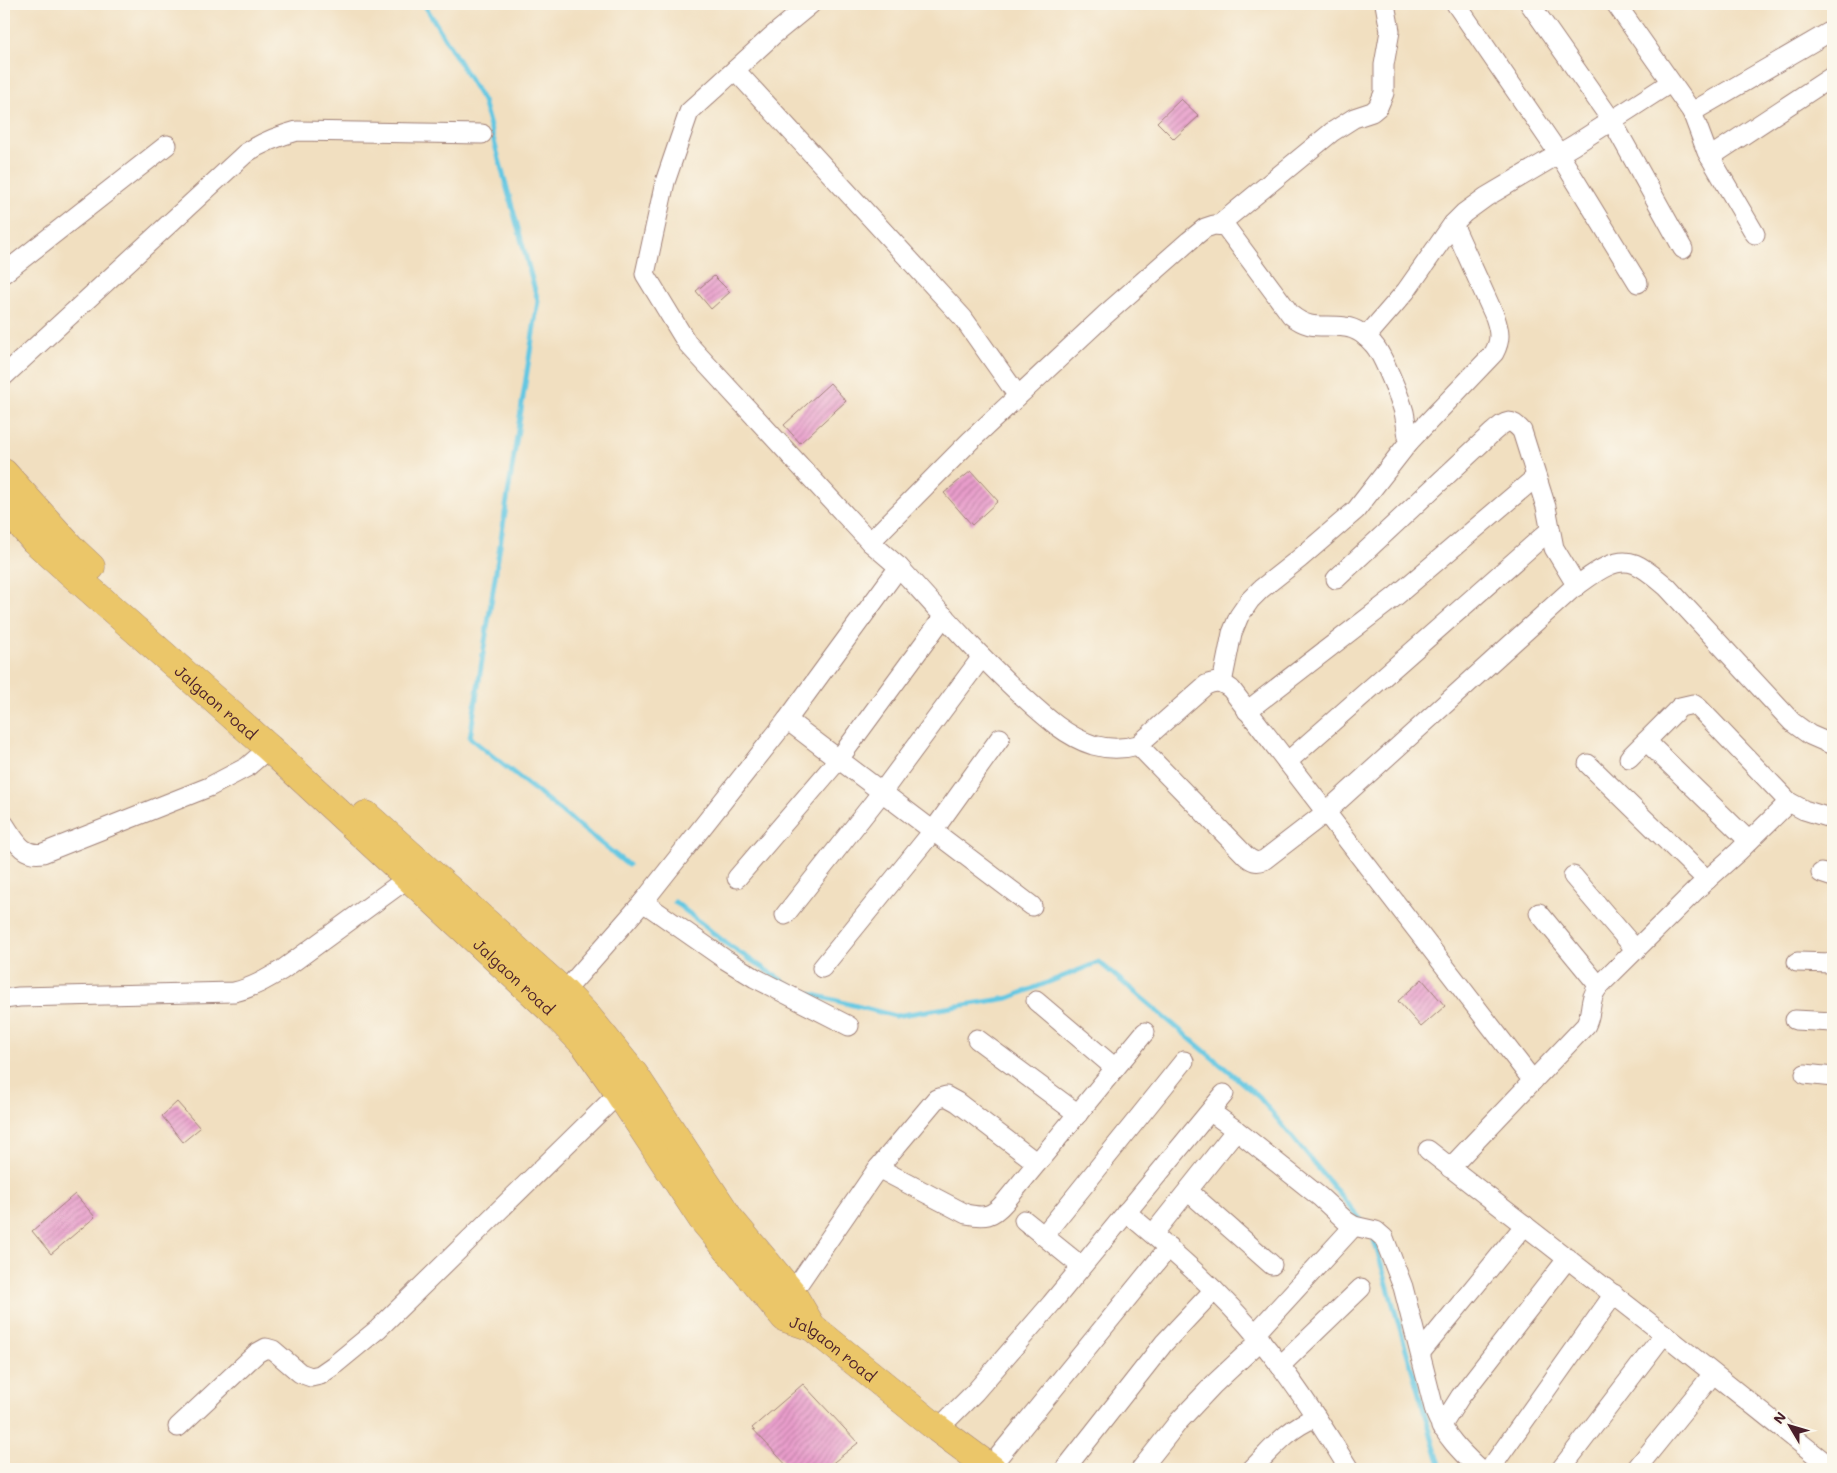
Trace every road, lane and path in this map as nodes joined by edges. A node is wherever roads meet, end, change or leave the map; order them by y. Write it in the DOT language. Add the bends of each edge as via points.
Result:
graph roads {
  1 [pos="812,4"];
  2 [pos="1385,4"];
  3 [pos="1456,4"];
  4 [pos="1530,4"];
  5 [pos="1616,4"];
  6 [pos="1833,30"];
  7 [pos="735,70"];
  8 [pos="1833,76"];
  9 [pos="1670,83"];
  10 [pos="1692,112"];
  11 [pos="1612,121"];
  12 [pos="482,134"];
  13 [pos="167,145"];
  14 [pos="1559,154"];
  15 [pos="1710,156"];
  16 [pos="1220,224"];
  17 [pos="1453,224"];
  18 [pos="1755,234"];
  19 [pos="1683,250"];
  20 [pos="4,273"];
  21 [pos="1638,283"];
  22 [pos="1366,337"];
  23 [pos="4,376"];
  24 [pos="1018,396"];
  25 [pos="1409,442"];
  26 [pos="4,472"];
  27 [pos="1536,477"];
  28 [pos="4,505"];
  29 [pos="1550,530"];
  30 [pos="870,542"];
  31 [pos="899,567"];
  32 [pos="1336,579"];
  33 [pos="98,585"];
  34 [pos="1577,586"];
  35 [pos="944,616"];
  36 [pos="982,657"];
  37 [pos="1222,683"];
  38 [pos="1247,711"];
  39 [pos="786,720"];
  40 [pos="1000,738"];
  41 [pos="1646,741"];
  42 [pos="1138,745"];
  43 [pos="1833,745"];
  44 [pos="284,755"];
  45 [pos="1629,758"];
  46 [pos="839,759"];
  47 [pos="1286,762"];
  48 [pos="1588,764"];
  49 [pos="882,792"];
  50 [pos="1789,802"];
  51 [pos="1326,813"];
  52 [pos="1833,819"];
  53 [pos="4,824"];
  54 [pos="933,831"];
  55 [pos="1750,841"];
  56 [pos="415,871"];
  57 [pos="1573,876"];
  58 [pos="737,878"];
  59 [pos="1707,880"];
  60 [pos="643,902"];
  61 [pos="1032,906"];
  62 [pos="1539,913"];
  63 [pos="785,915"];
  64 [pos="1636,950"];
  65 [pos="1797,962"];
  66 [pos="1833,963"];
  67 [pos="822,968"];
  68 [pos="1599,986"];
  69 [pos="4,999"];
  70 [pos="557,1000"];
  71 [pos="1036,1000"];
  72 [pos="1795,1020"];
  73 [pos="1833,1022"];
  74 [pos="848,1026"];
  75 [pos="1146,1032"];
  76 [pos="977,1039"];
  77 [pos="1184,1060"];
  78 [pos="1116,1068"];
  79 [pos="1805,1074"];
  80 [pos="1833,1077"];
  81 [pos="1533,1081"];
  82 [pos="629,1087"];
  83 [pos="1224,1094"];
  84 [pos="1211,1112"];
  85 [pos="1078,1114"];
  86 [pos="1236,1130"];
  87 [pos="1428,1150"];
  88 [pos="1037,1163"];
  89 [pos="878,1168"];
  90 [pos="1450,1168"];
  91 [pos="1188,1191"];
  92 [pos="1126,1212"];
  93 [pos="1024,1220"];
  94 [pos="1524,1225"];
  95 [pos="1354,1226"];
  96 [pos="1153,1234"];
  97 [pos="1044,1235"];
  98 [pos="1169,1247"];
  99 [pos="1568,1258"];
  100 [pos="1272,1265"];
  101 [pos="1081,1266"];
  102 [pos="1361,1288"];
  103 [pos="1214,1290"];
  104 [pos="792,1293"];
  105 [pos="1614,1294"];
  106 [pos="812,1327"];
  107 [pos="1664,1334"];
  108 [pos="1258,1337"];
  109 [pos="1421,1352"];
  110 [pos="1280,1366"];
  111 [pos="1712,1374"];
  112 [pos="1316,1417"];
  113 [pos="1441,1426"];
  114 [pos="178,1427"];
  115 [pos="938,1429"];
  116 [pos="1814,1462"];
  117 [pos="991,1468"];
  118 [pos="1065,1469"];
  119 [pos="1141,1469"];
  120 [pos="1252,1469"];
  121 [pos="1349,1469"];
  122 [pos="1480,1469"];
  123 [pos="1490,1469"];
  124 [pos="1561,1469"];
  125 [pos="1636,1469"];
  126 [pos="1833,1469"];
  1 -- 7 [label="street"];
  2 -- 16 [label="street" via="1390,30 1384,65 1384,93 1378,107 1332,132"];
  3 -- 14 [label="street"];
  4 -- 11 [label="street"];
  5 -- 9 [label="street"];
  6 -- 10 [label="street"];
  7 -- 24 [label="street" via="963,318"];
  7 -- 30 [label="street" via="690,112 665,182 645,274 687,342"];
  8 -- 15 [label="street"];
  9 -- 10 [label="street"];
  9 -- 11 [label="street"];
  10 -- 15 [label="street"];
  11 -- 14 [label="street"];
  11 -- 19 [label="street"];
  12 -- 23 [label="street" via="297,131 260,144 246,153"];
  13 -- 20 [label="street"];
  14 -- 17 [label="street" via="1486,197"];
  14 -- 21 [label="street"];
  15 -- 18 [label="street"];
  16 -- 22 [label="street" via="1225,226 1290,315 1308,326 1346,327"];
  16 -- 24 [label="street" via="1205,228 1189,241"];
  17 -- 22 [label="street" via="1406,291"];
  17 -- 25 [label="street" via="1495,318 1500,333 1499,343 1494,353"];
  22 -- 25 [label="street" via="1375,346 1392,381 1404,412"];
  24 -- 30 [label="street"];
  25 -- 37 [label="street" via="1356,510 1250,600 1232,633"];
  26 -- 33 [label="highway" via="72,549"];
  27 -- 29 [label="street"];
  27 -- 32 [label="street" via="1522,431 1515,423 1504,423"];
  27 -- 38 [label="street" via="1396,596"];
  28 -- 33 [label="highway, Jalgaon road" via="34,540"];
  29 -- 34 [label="street" via="1554,548"];
  29 -- 47 [label="street"];
  30 -- 31 [label="street"];
  31 -- 35 [label="street"];
  31 -- 39 [label="street"];
  33 -- 44 [label="highway, Jalgaon road"];
  34 -- 43 [label="street" via="1616,563 1633,563 1641,567 1667,587 1792,722"];
  34 -- 51 [label="street"];
  35 -- 36 [label="street"];
  35 -- 46 [label="street"];
  36 -- 42 [label="street" via="1040,713 1071,734 1093,745 1109,748"];
  36 -- 49 [label="street"];
  37 -- 38 [label="street" via="1231,689"];
  37 -- 42 [label="street" via="1216,681 1200,689"];
  38 -- 47 [label="street"];
  39 -- 46 [label="street"];
  39 -- 60 [label="street"];
  40 -- 54 [label="street"];
  41 -- 45 [label="street"];
  41 -- 50 [label="street" via="1680,707 1693,704"];
  41 -- 55 [label="street"];
  42 -- 51 [label="street" via="1252,860 1264,860"];
  44 -- 53 [label="street" via="246,767 209,787 43,854 27,853"];
  44 -- 56 [label="highway, Jalgaon road"];
  46 -- 49 [label="street"];
  46 -- 58 [label="street"];
  47 -- 51 [label="street"];
  48 -- 59 [label="street"];
  49 -- 54 [label="street"];
  49 -- 63 [label="street"];
  50 -- 52 [label="street"];
  50 -- 55 [label="street"];
  51 -- 81 [label="street"];
  54 -- 61 [label="street"];
  54 -- 67 [label="street"];
  55 -- 59 [label="street"];
  56 -- 69 [label="street" via="282,970 245,990"];
  56 -- 70 [label="highway, Jalgaon road" via="442,907"];
  57 -- 64 [label="street"];
  59 -- 64 [label="street"];
  60 -- 70 [label="street"];
  60 -- 74 [label="street" via="754,978"];
  62 -- 68 [label="street"];
  64 -- 68 [label="street"];
  65 -- 66 [label="street"];
  68 -- 81 [label="street" via="1591,998 1586,1025"];
  70 -- 82 [label="highway, Jalgaon road" via="585,1045"];
  71 -- 78 [label="street"];
  72 -- 73 [label="street"];
  75 -- 78 [label="street"];
  76 -- 85 [label="street"];
  77 -- 97 [label="street"];
  78 -- 85 [label="street"];
  79 -- 80 [label="street"];
  81 -- 90 [label="street"];
  82 -- 104 [label="highway" via="730,1219"];
  82 -- 106 [label="highway, Jalgaon road" via="702,1219 785,1318"];
  82 -- 114 [label="street" via="378,1329 320,1376 300,1373 273,1350 266,1348 256,1353"];
  83 -- 84 [label="street"];
  84 -- 86 [label="street"];
  84 -- 92 [label="street"];
  85 -- 88 [label="street"];
  86 -- 91 [label="street"];
  86 -- 95 [label="street"];
  87 -- 90 [label="street"];
  88 -- 89 [label="street" via="999,1209 980,1217 966,1214"];
  88 -- 89 [label="street" via="946,1096 936,1099"];
  89 -- 104 [label="street"];
  90 -- 94 [label="street"];
  91 -- 96 [label="street"];
  91 -- 100 [label="street"];
  92 -- 96 [label="street"];
  92 -- 101 [label="street"];
  93 -- 97 [label="street"];
  94 -- 99 [label="street"];
  94 -- 109 [label="street"];
  95 -- 108 [label="street"];
  95 -- 109 [label="street" via="1376,1231 1384,1238 1403,1286"];
  96 -- 98 [label="street"];
  97 -- 101 [label="street"];
  98 -- 103 [label="street"];
  98 -- 117 [label="street"];
  99 -- 105 [label="street"];
  99 -- 113 [label="street"];
  101 -- 115 [label="street" via="975,1392"];
  102 -- 110 [label="street"];
  103 -- 108 [label="street"];
  103 -- 118 [label="street" via="1164,1343"];
  104 -- 106 [label="highway"];
  105 -- 107 [label="street"];
  105 -- 123 [label="street"];
  106 -- 115 [label="highway, Jalgaon road"];
  107 -- 111 [label="street"];
  107 -- 124 [label="street"];
  108 -- 110 [label="street"];
  108 -- 119 [label="street" via="1179,1421"];
  109 -- 113 [label="street"];
  110 -- 112 [label="street"];
  111 -- 116 [label="street"];
  111 -- 125 [label="street"];
  112 -- 120 [label="street" via="1299,1424"];
  112 -- 121 [label="street"];
  113 -- 122 [label="street"];
  115 -- 117 [label="highway, Jalgaon road"];
  116 -- 126 [label="street"];
}
